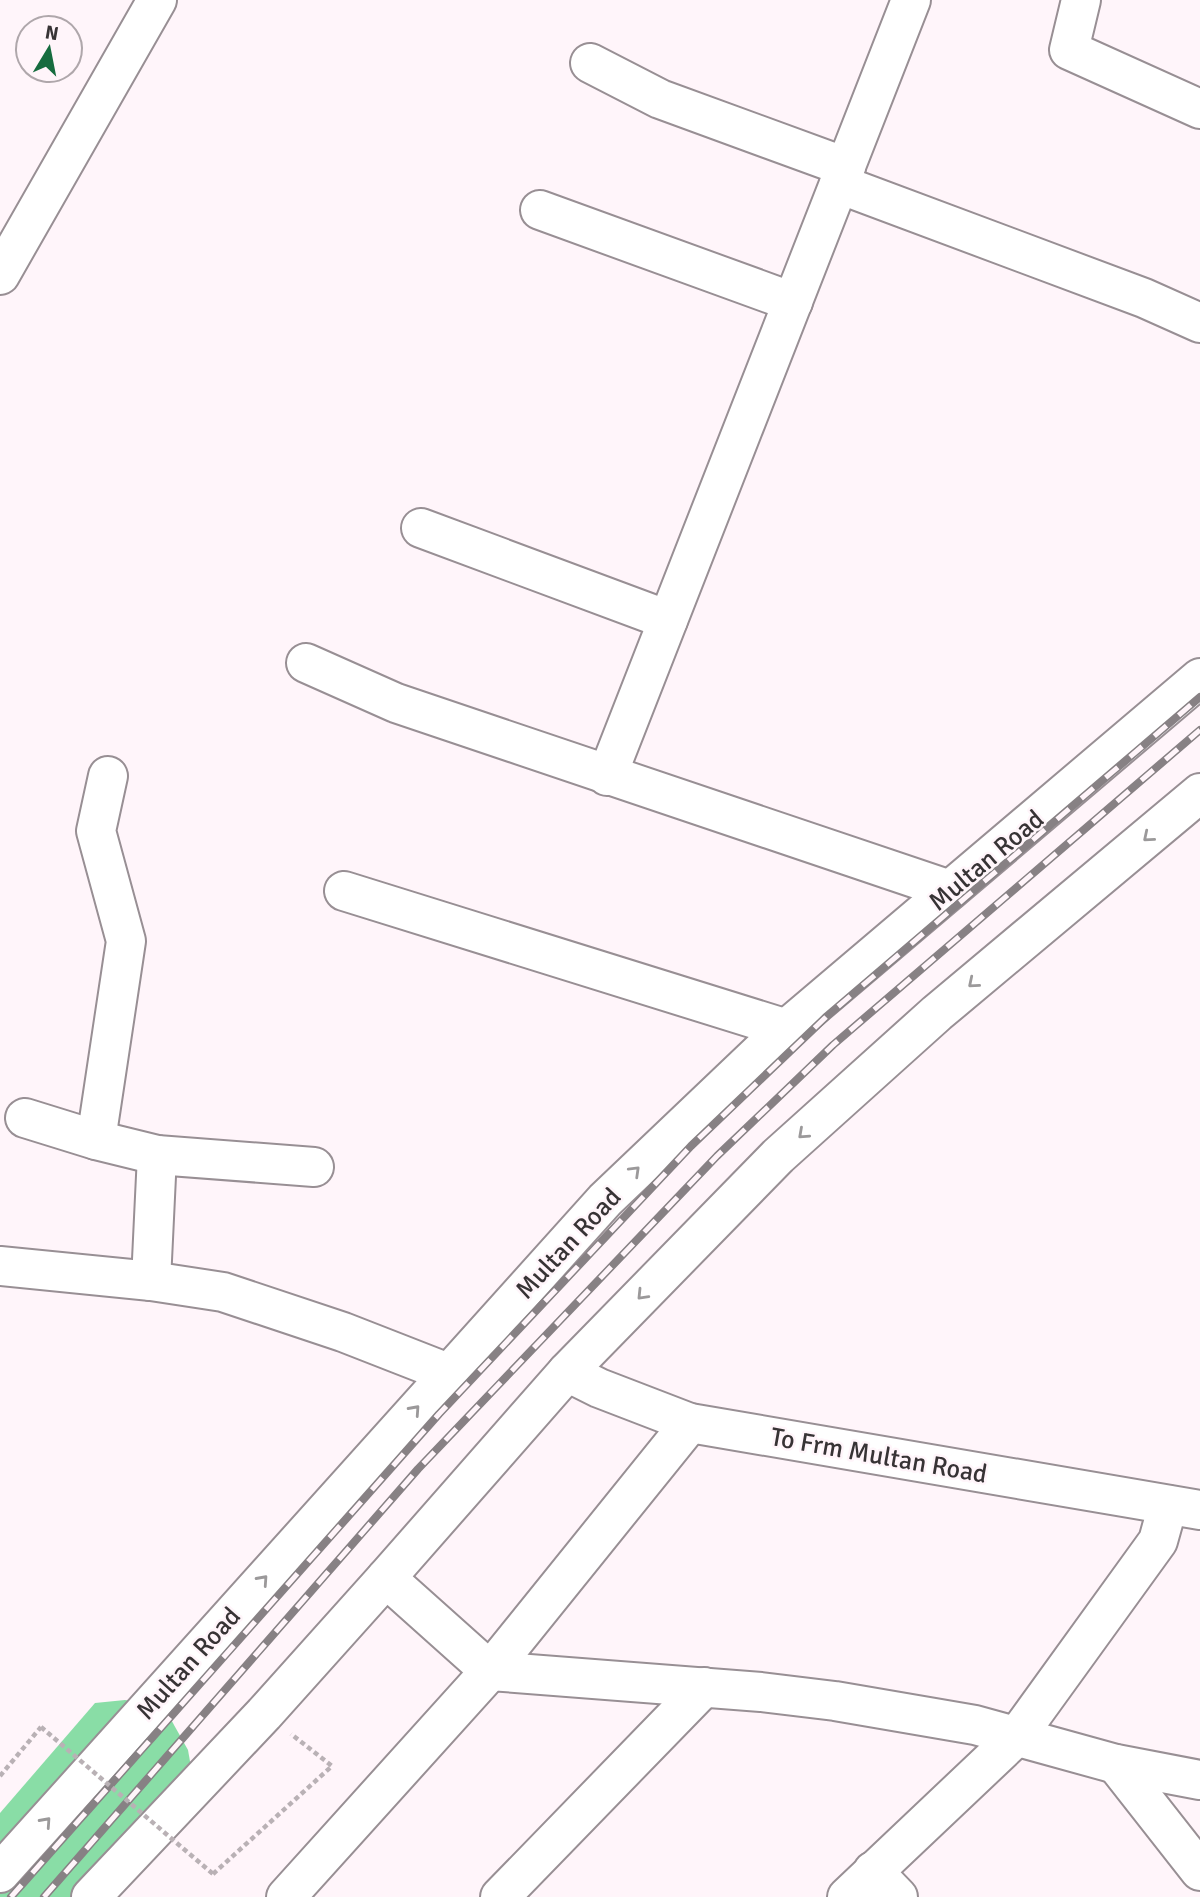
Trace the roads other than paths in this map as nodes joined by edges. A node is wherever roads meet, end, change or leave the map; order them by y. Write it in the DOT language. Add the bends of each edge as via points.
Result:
graph roads {
  1 [pos="156,0"];
  2 [pos="911,0"];
  3 [pos="1081,0"];
  4 [pos="590,63"];
  5 [pos="1200,109"];
  6 [pos="842,176"];
  7 [pos="540,210"];
  8 [pos="0,275"];
  9 [pos="793,302"];
  10 [pos="1200,323"];
  11 [pos="421,528"];
  12 [pos="668,620"];
  13 [pos="306,663"];
  14 [pos="1200,678"];
  15 [pos="108,776"];
  16 [pos="607,776"];
  17 [pos="1200,793"];
  18 [pos="950,890"];
  19 [pos="344,891"];
  20 [pos="788,1028"];
  21 [pos="25,1118"];
  22 [pos="96,1140"];
  23 [pos="156,1155"];
  24 [pos="313,1167"];
  25 [pos="0,1266"];
  26 [pos="151,1281"];
  27 [pos="567,1372"];
  28 [pos="448,1373"];
  29 [pos="690,1423"];
  30 [pos="1184,1508"];
  31 [pos="386,1578"];
  32 [pos="491,1671"];
  33 [pos="704,1687"];
  34 [pos="1017,1736"];
  35 [pos="1116,1764"];
  36 [pos="1200,1780"];
  37 [pos="1200,1871"];
  38 [pos="0,1873"];
  39 [pos="886,1884"];
  40 [pos="91,1897"];
  41 [pos="286,1897"];
  42 [pos="500,1897"];
  43 [pos="847,1897"];
  1 -- 8 [label="street"];
  2 -- 6 [label="street"];
  3 -- 5 [label="street" via="1069,50"];
  4 -- 6 [label="street" via="660,99"];
  6 -- 9 [label="street"];
  6 -- 10 [label="street"];
  7 -- 9 [label="street"];
  9 -- 12 [label="street"];
  11 -- 12 [label="street"];
  12 -- 16 [label="street"];
  13 -- 16 [label="street" via="396,704"];
  14 -- 18 [label="street, Multan Road"];
  15 -- 22 [label="street" via="96,831 126,941"];
  16 -- 18 [label="street"];
  17 -- 27 [label="street, one-way" via="937,1013 778,1156"];
  18 -- 20 [label="street, Multan Road"];
  19 -- 20 [label="street"];
  28 -- 20 [label="street, Multan Road, one-way" via="605,1200"];
  21 -- 22 [label="street"];
  22 -- 23 [label="street"];
  23 -- 24 [label="street"];
  23 -- 26 [label="street"];
  25 -- 26 [label="street"];
  26 -- 28 [label="street" via="223,1292"];
  27 -- 29 [label="street, To Frm Multan Road"];
  27 -- 31 [label="street"];
  38 -- 28 [label="street, Multan Road, one-way"];
  29 -- 30 [label="street, To Frm Multan Road"];
  29 -- 32 [label="street"];
  30 -- 34 [label="street"];
  31 -- 32 [label="street"];
  31 -- 40 [label="street"];
  32 -- 33 [label="street"];
  32 -- 41 [label="street"];
  33 -- 34 [label="street" via="835,1702"];
  33 -- 42 [label="street"];
  34 -- 35 [label="street"];
  34 -- 39 [label="street"];
  35 -- 36 [label="street"];
  35 -- 37 [label="street"];
  39 -- 43 [label="street"];
}
